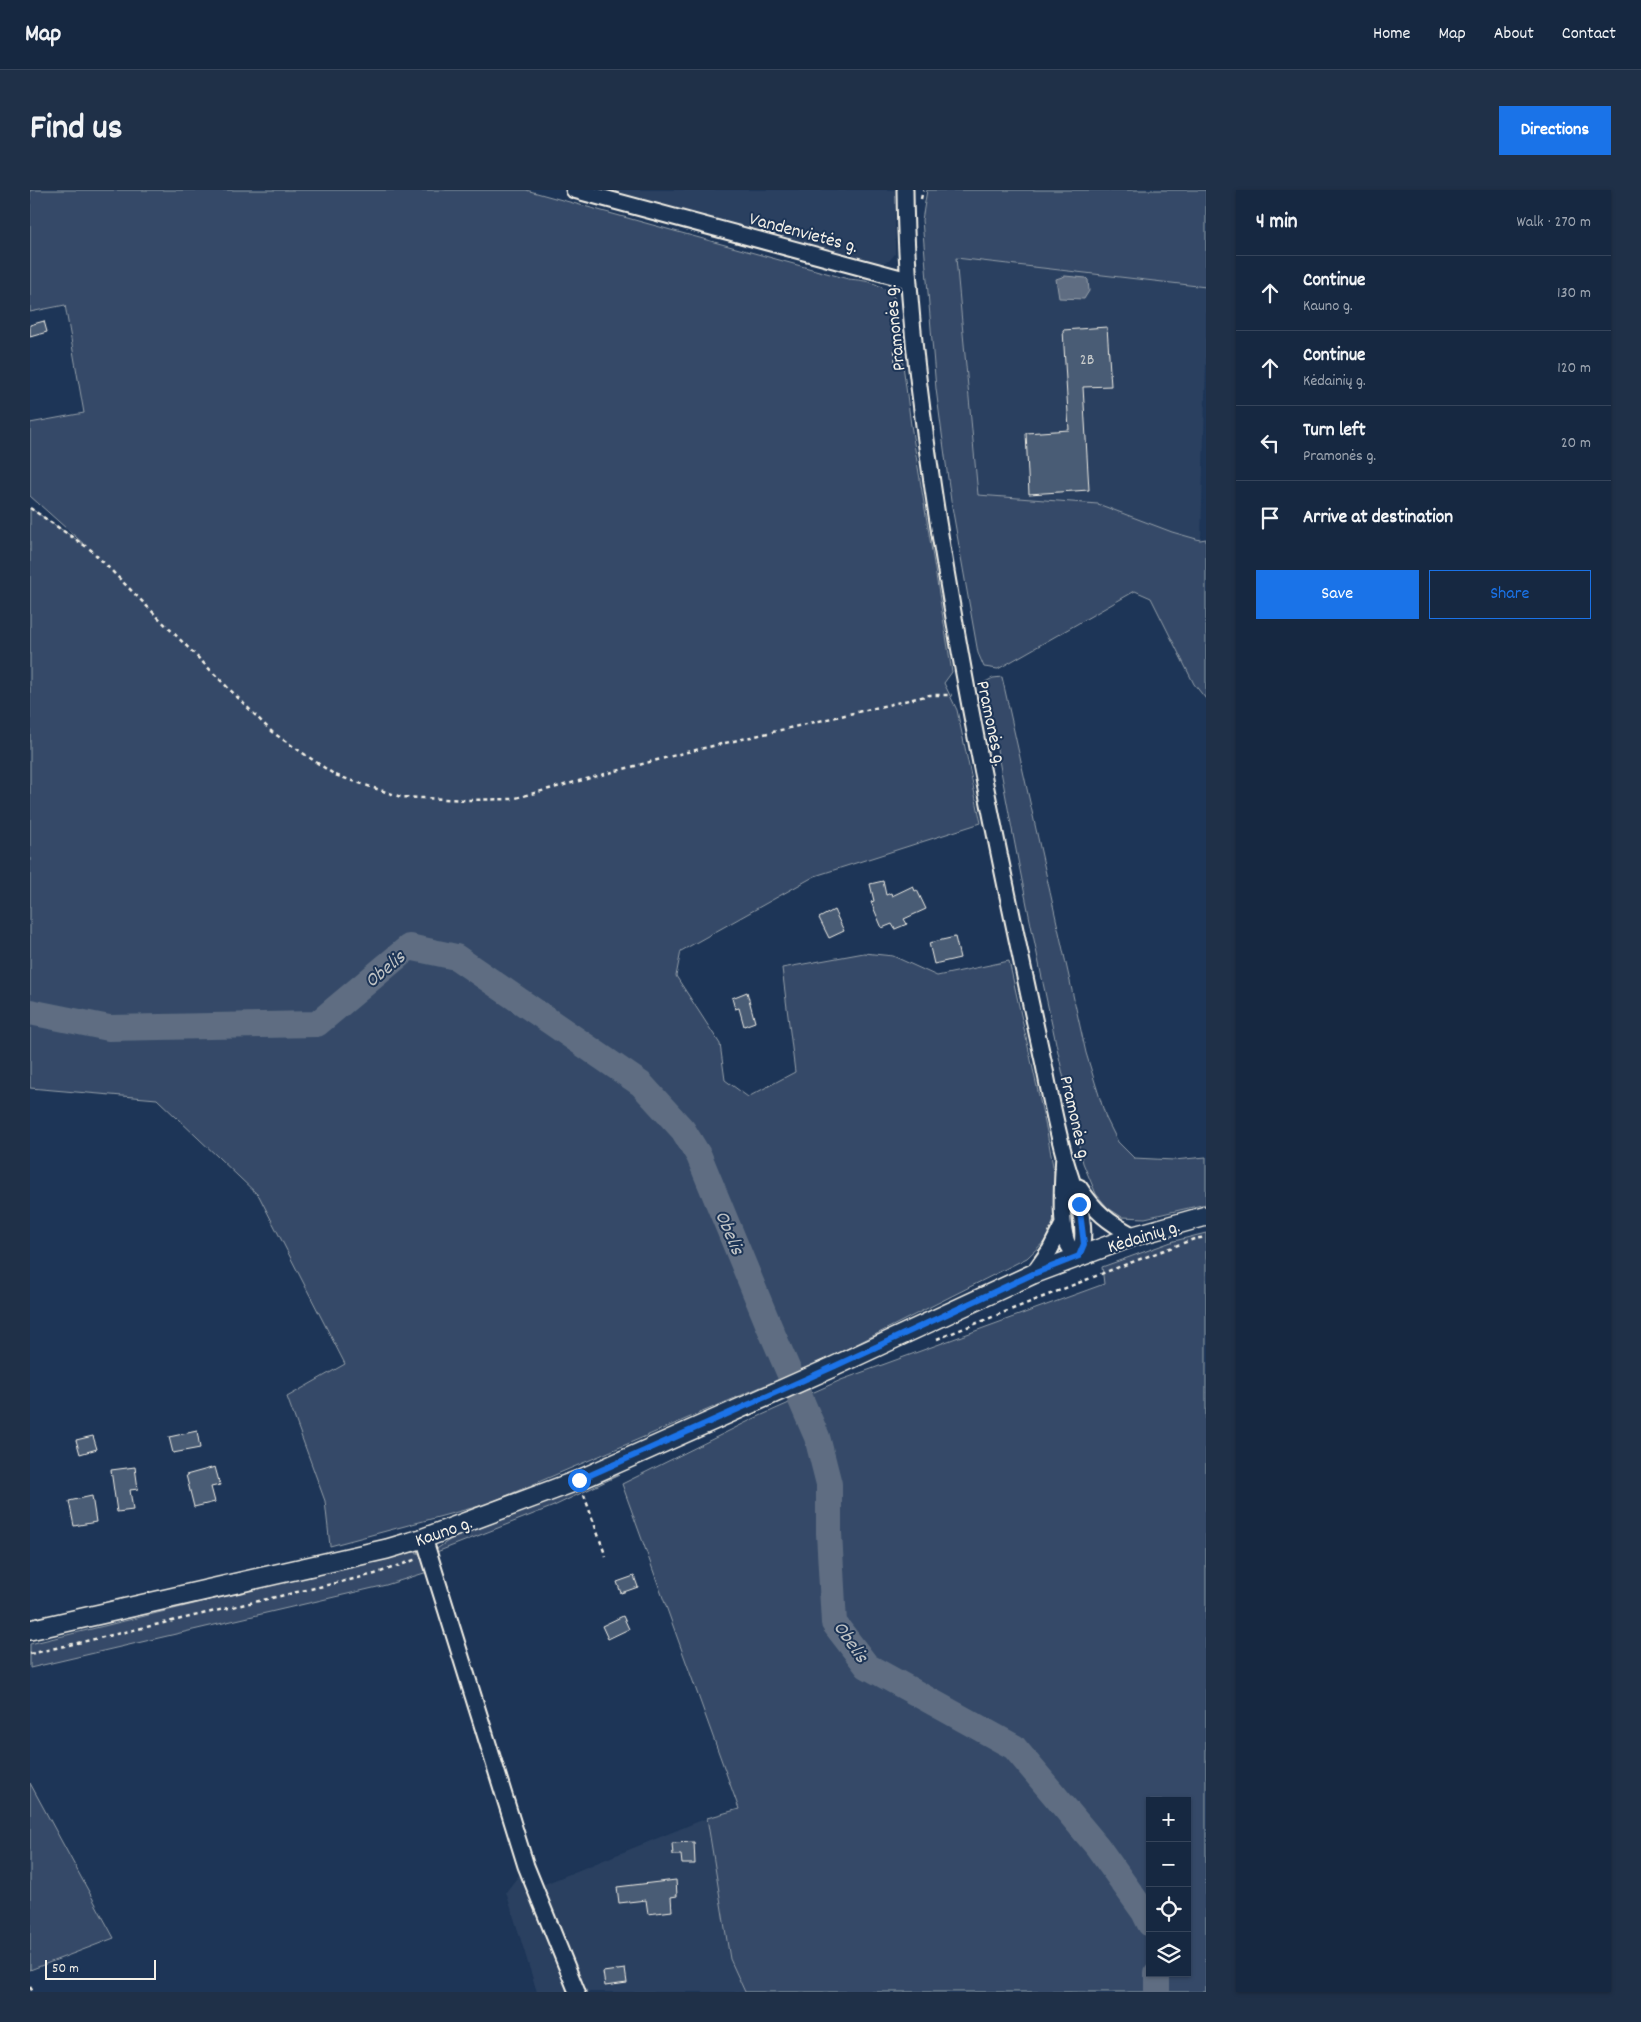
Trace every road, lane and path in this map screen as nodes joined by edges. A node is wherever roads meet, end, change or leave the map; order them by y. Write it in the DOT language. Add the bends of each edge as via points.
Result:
graph roads {
  1 [pos="574,190"];
  2 [pos="904,190"];
  3 [pos="923,190"];
  4 [pos="920,205"];
  5 [pos="908,280"];
  6 [pos="30,508"];
  7 [pos="966,695"];
  8 [pos="1064,1154"];
  9 [pos="1069,1172"];
  10 [pos="1206,1216"];
  11 [pos="1063,1224"];
  12 [pos="1134,1236"];
  13 [pos="1206,1237"];
  14 [pos="1079,1256"];
  15 [pos="1033,1274"];
  16 [pos="930,1341"];
  17 [pos="835,1366"];
  18 [pos="579,1480"];
  19 [pos="424,1538"];
  20 [pos="606,1557"];
  21 [pos="30,1630"];
  22 [pos="30,1987"];
  23 [pos="33,1992"];
  24 [pos="577,1992"];
  1 -- 5 [label="street, Vandenvietės g."];
  2 -- 5 [label="street, Pramonės g."];
  3 -- 4 [label="path"];
  5 -- 7 [label="street, Pramonės g." via="922,413"];
  6 -- 7 [label="path" via="91,550 272,732 334,775 400,798 512,799 687,752 930,695"];
  7 -- 8 [label="street, Pramonės g."];
  8 -- 9 [label="street, Pramonės g."];
  8 -- 11 [label="street"];
  9 -- 12 [label="street" via="1089,1202 1110,1224"];
  9 -- 14 [label="street, Pramonės g." via="1083,1231 1084,1244"];
  10 -- 12 [label="main road, Kėdainių g."];
  11 -- 14 [label="street" via="1070,1250"];
  11 -- 15 [label="street"];
  12 -- 14 [label="main road, Kėdainių g."];
  13 -- 16 [label="path" via="1111,1270"];
  14 -- 15 [label="main road, Kėdainių g."];
  15 -- 17 [label="main road, Kėdainių g."];
  17 -- 18 [label="main road, Kauno g."];
  18 -- 19 [label="main road, Kauno g."];
  18 -- 20 [label="path"];
  19 -- 21 [label="main road, Kauno g."];
  19 -- 24 [label="street" via="526,1866"];
  22 -- 23 [label="path"];
}
